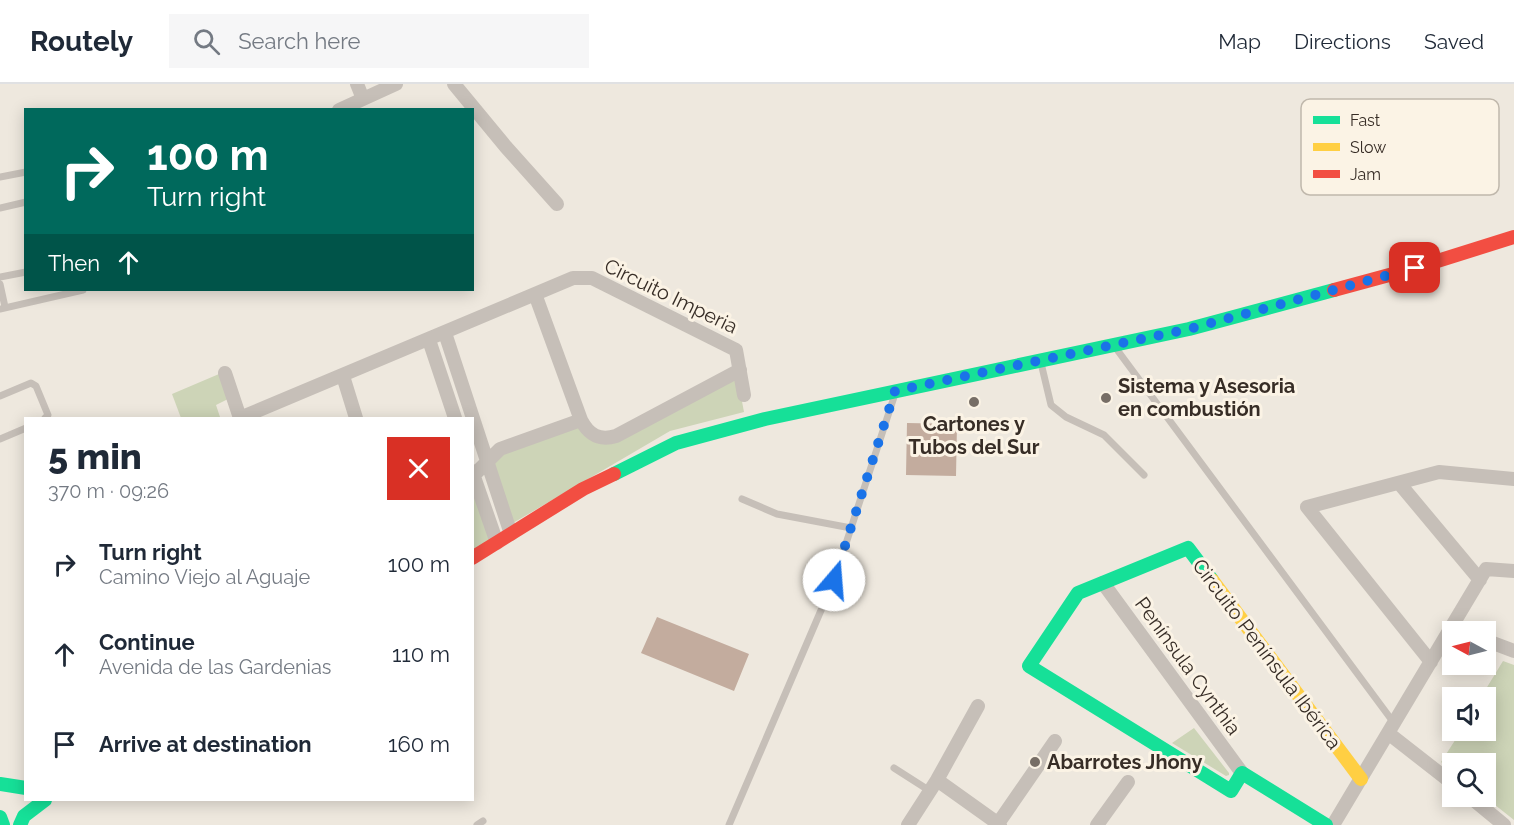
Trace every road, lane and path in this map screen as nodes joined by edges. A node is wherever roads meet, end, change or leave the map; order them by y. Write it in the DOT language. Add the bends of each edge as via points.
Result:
graph roads {
  1 [pos="357,84"];
  2 [pos="396,84"];
  3 [pos="454,84"];
  4 [pos="363,99"];
  5 [pos="343,108"];
  6 [pos="474,108"];
  7 [pos="474,108"];
  8 [pos="24,172"];
  9 [pos="0,177"];
  10 [pos="24,202"];
  11 [pos="558,204"];
  12 [pos="0,208"];
  13 [pos="1514,237"];
  14 [pos="24,272"];
  15 [pos="0,278"];
  16 [pos="0,284"];
  17 [pos="79,291"];
  18 [pos="535,294"];
  19 [pos="3,308"];
  20 [pos="445,333"];
  21 [pos="429,340"];
  22 [pos="1114,346"];
  23 [pos="1040,361"];
  24 [pos="740,370"];
  25 [pos="225,373"];
  26 [pos="343,376"];
  27 [pos="895,391"];
  28 [pos="744,395"];
  29 [pos="0,396"];
  30 [pos="46,417"];
  31 [pos="240,417"];
  32 [pos="242,417"];
  33 [pos="356,417"];
  34 [pos="455,417"];
  35 [pos="473,417"];
  36 [pos="474,419"];
  37 [pos="581,420"];
  38 [pos="24,429"];
  39 [pos="0,439"];
  40 [pos="488,460"];
  41 [pos="474,473"];
  42 [pos="1144,476"];
  43 [pos="474,477"];
  44 [pos="1514,479"];
  45 [pos="1399,483"];
  46 [pos="742,499"];
  47 [pos="851,528"];
  48 [pos="511,534"];
  49 [pos="498,543"];
  50 [pos="474,557"];
  51 [pos="1514,571"];
  52 [pos="1483,574"];
  53 [pos="1103,583"];
  54 [pos="1460,621"];
  55 [pos="1496,644"];
  56 [pos="1442,648"];
  57 [pos="1514,651"];
  58 [pos="1431,662"];
  59 [pos="978,706"];
  60 [pos="1391,728"];
  61 [pos="1055,741"];
  62 [pos="894,768"];
  63 [pos="1242,773"];
  64 [pos="1442,774"];
  65 [pos="1361,779"];
  66 [pos="1128,782"];
  67 [pos="0,784"];
  68 [pos="934,785"];
  69 [pos="24,788"];
  70 [pos="44,801"];
  71 [pos="1482,807"];
  72 [pos="0,817"];
  73 [pos="998,824"];
  74 [pos="3,825"];
  75 [pos="20,825"];
  76 [pos="729,825"];
  77 [pos="908,825"];
  78 [pos="1097,825"];
  79 [pos="1326,825"];
  80 [pos="1333,825"];
  81 [pos="1504,825"];
  1 -- 4 [label="street"];
  2 -- 4 [label="street"];
  3 -- 7 [label="street"];
  4 -- 5 [label="street"];
  6 -- 11 [label="street"];
  8 -- 9 [label="lane"];
  10 -- 12 [label="lane"];
  13 -- 22 [label="main road" via="1415,268"];
  14 -- 15 [label="lane"];
  16 -- 19 [label="lane"];
  17 -- 19 [label="lane"];
  18 -- 20 [label="street, Circuito Imperia"];
  18 -- 24 [label="street, Circuito Imperia" via="573,278 592,278 736,350"];
  18 -- 37 [label="street"];
  20 -- 21 [label="street, Circuito Imperia"];
  20 -- 35 [label="street"];
  21 -- 26 [label="street, Circuito Imperia"];
  21 -- 34 [label="street"];
  22 -- 23 [label="main road"];
  22 -- 60 [label="lane"];
  23 -- 27 [label="main road"];
  23 -- 42 [label="lane" via="1051,405 1066,417 1104,435"];
  24 -- 28 [label="street, Circuito Imperia"];
  24 -- 37 [label="street" via="606,439 593,435"];
  25 -- 31 [label="street"];
  26 -- 32 [label="street, Circuito Imperia"];
  26 -- 33 [label="street"];
  27 -- 47 [label="lane"];
  27 -- 48 [label="main road" via="676,443 583,489"];
  29 -- 30 [label="lane" via="31,383"];
  36 -- 40 [label="street"];
  37 -- 40 [label="street" via="500,449"];
  38 -- 39 [label="lane"];
  40 -- 41 [label="street"];
  40 -- 48 [label="street"];
  43 -- 49 [label="street"];
  44 -- 45 [label="street" via="1439,472"];
  45 -- 52 [label="street"];
  45 -- 58 [label="street" via="1307,507"];
  46 -- 47 [label="lane" via="777,514"];
  47 -- 76 [label="lane" via="834,580"];
  48 -- 49 [label="main road"];
  49 -- 50 [label="main road"];
  51 -- 52 [label="street"];
  52 -- 54 [label="street"];
  53 -- 63 [label="street, Península Cynthia"];
  53 -- 63 [label="main road, Circuito Península Ibérica" via="1078,593 1029,666 1231,791"];
  53 -- 65 [label="main road, Circuito Península Ibérica" via="1188,548"];
  55 -- 57 [label="street"];
  56 -- 58 [label="street"];
  58 -- 60 [label="street"];
  59 -- 68 [label="street"];
  60 -- 64 [label="street"];
  60 -- 65 [label="street"];
  61 -- 73 [label="street"];
  62 -- 68 [label="lane"];
  63 -- 79 [label="main road"];
  65 -- 80 [label="street"];
  66 -- 78 [label="street"];
  67 -- 69 [label="main road"];
  68 -- 73 [label="street"];
  68 -- 77 [label="street"];
  70 -- 75 [label="main road" via="24,816"];
  71 -- 81 [label="street"];
  72 -- 74 [label="main road"];
}
